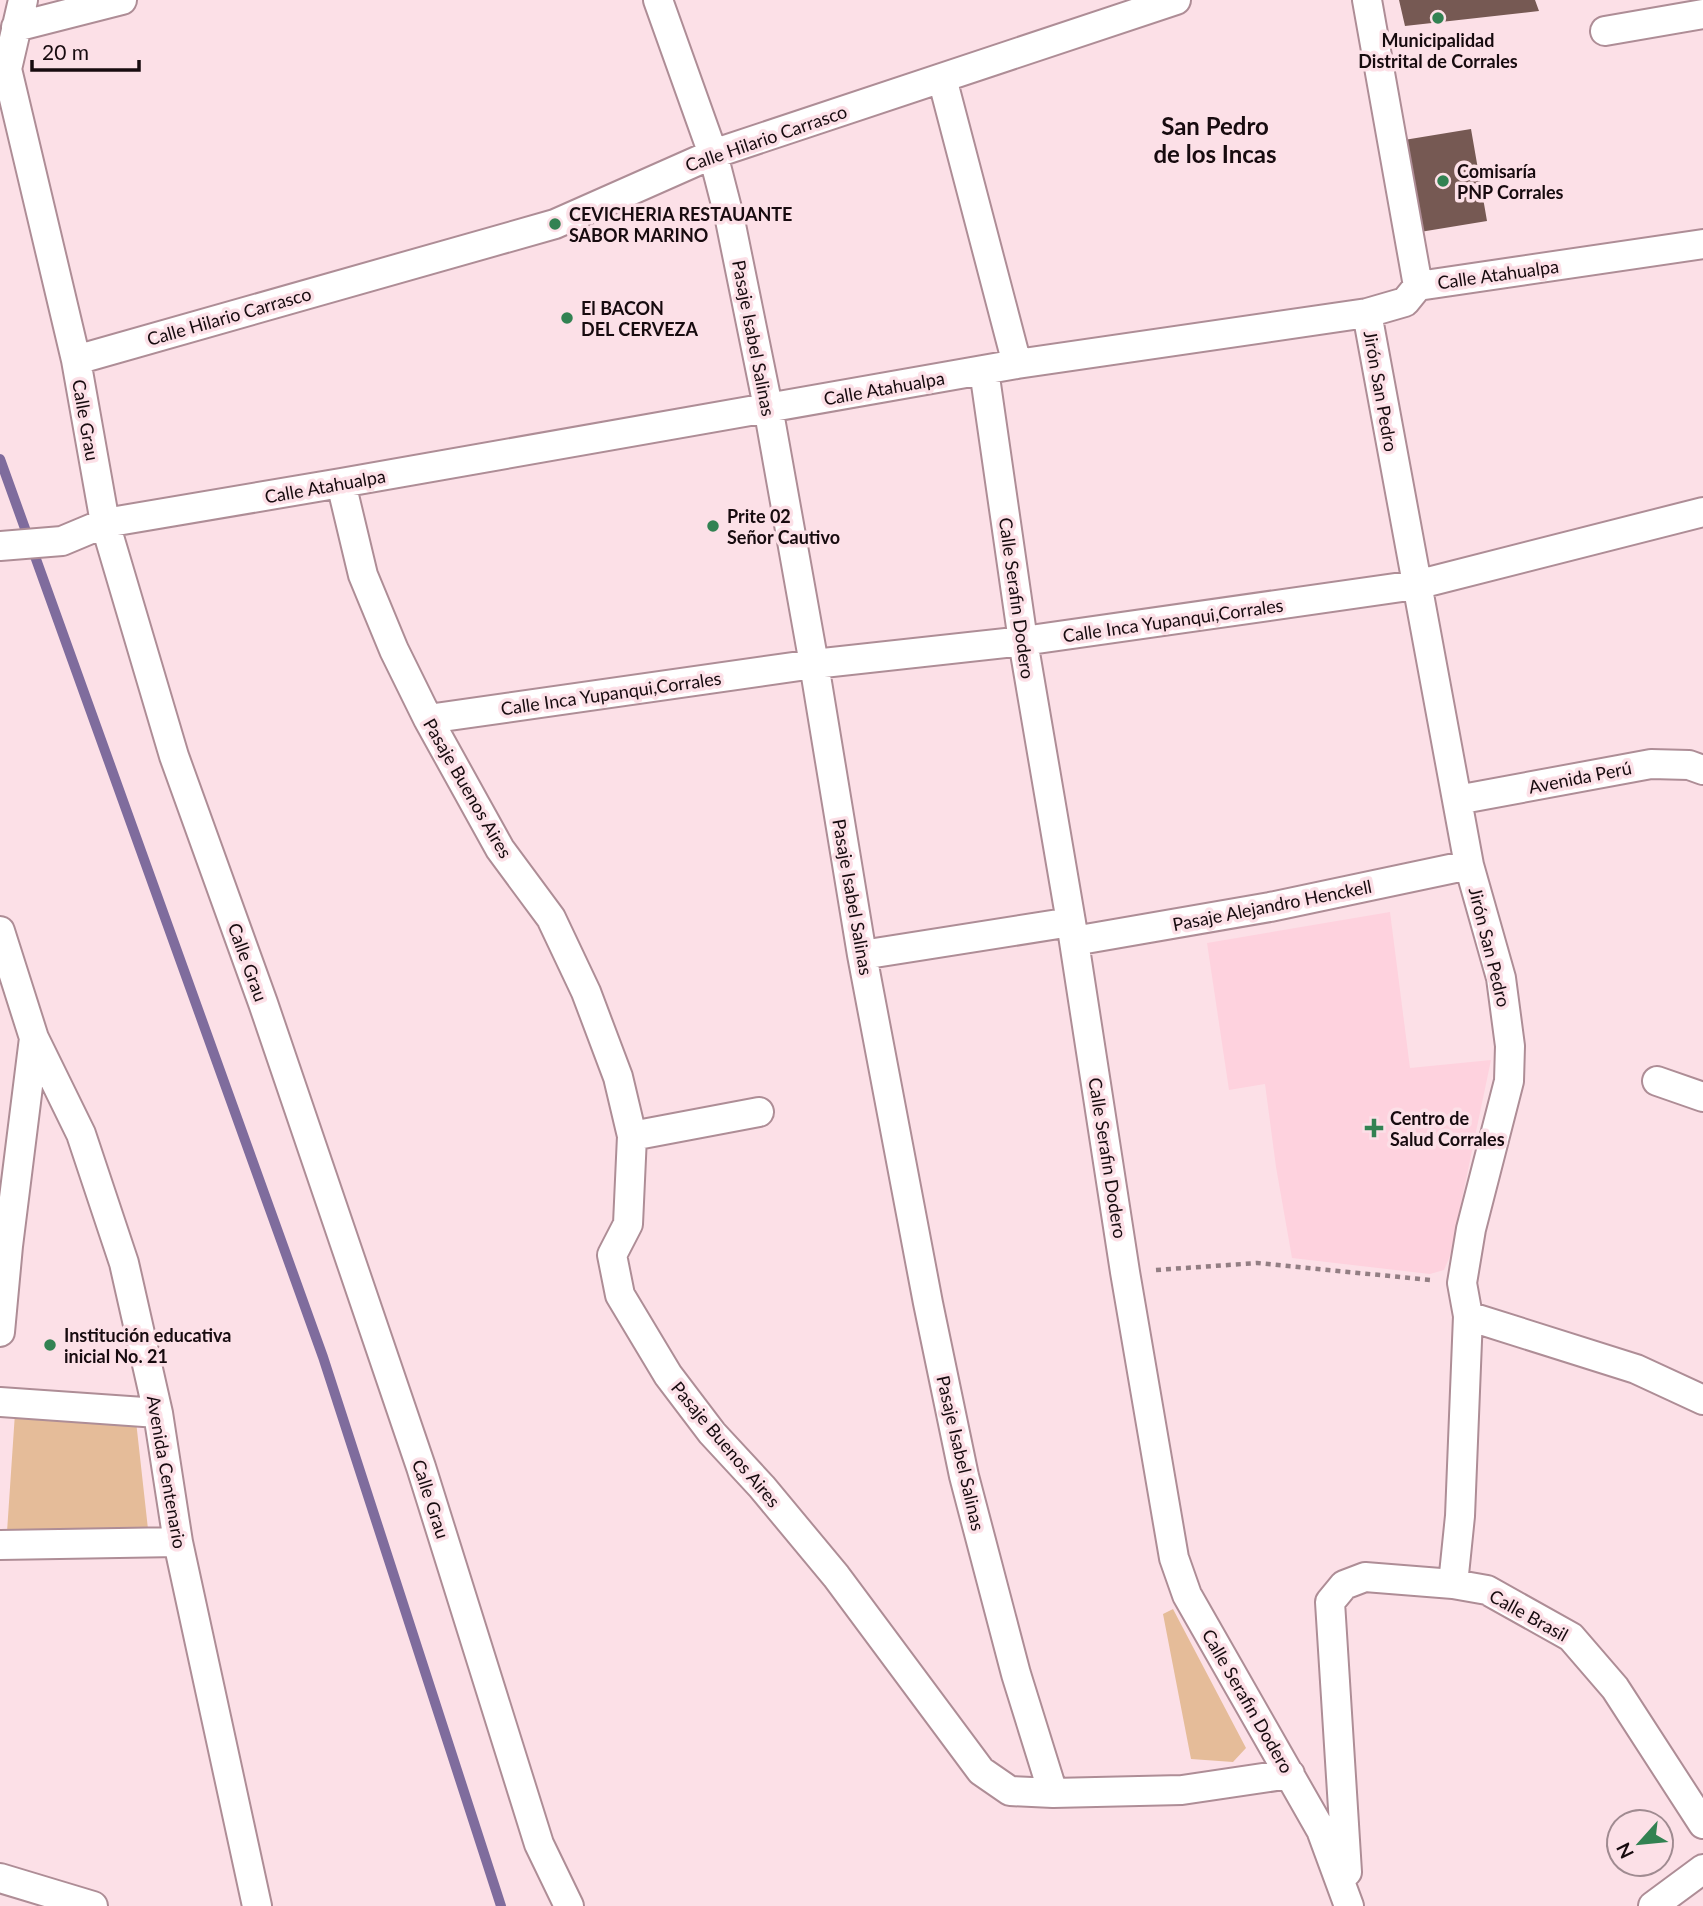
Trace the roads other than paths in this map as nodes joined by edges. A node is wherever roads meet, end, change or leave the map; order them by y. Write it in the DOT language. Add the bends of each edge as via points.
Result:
graph roads {
  1 [pos="122,0"];
  2 [pos="658,0"];
  3 [pos="1176,0"];
  4 [pos="1367,0"];
  5 [pos="20,13"];
  6 [pos="1703,14"];
  7 [pos="1605,31"];
  8 [pos="3,70"];
  9 [pos="943,78"];
  10 [pos="713,154"];
  11 [pos="1703,244"];
  12 [pos="1418,286"];
  13 [pos="1367,313"];
  14 [pos="75,360"];
  15 [pos="1017,364"];
  16 [pos="984,370"];
  17 [pos="768,407"];
  18 [pos="341,483"];
  19 [pos="1703,512"];
  20 [pos="105,523"];
  21 [pos="0,547"];
  22 [pos="1416,585"];
  23 [pos="1023,641"];
  24 [pos="814,664"];
  25 [pos="428,719"];
  26 [pos="1703,770"];
  27 [pos="1457,800"];
  28 [pos="1469,865"];
  29 [pos="0,930"];
  30 [pos="1072,931"];
  31 [pos="862,955"];
  32 [pos="34,1038"];
  33 [pos="1657,1081"];
  34 [pos="1703,1097"];
  35 [pos="759,1112"];
  36 [pos="632,1136"];
  37 [pos="1468,1316"];
  38 [pos="0,1332"];
  39 [pos="1703,1400"];
  40 [pos="0,1402"];
  41 [pos="158,1413"];
  42 [pos="178,1542"];
  43 [pos="0,1545"];
  44 [pos="1453,1584"];
  45 [pos="1290,1774"];
  46 [pos="1053,1793"];
  47 [pos="1703,1825"];
  48 [pos="1703,1869"];
  49 [pos="0,1878"];
  50 [pos="1349,1904"];
  51 [pos="93,1906"];
  52 [pos="257,1906"];
  53 [pos="569,1906"];
  54 [pos="1653,1906"];
  1 -- 5 [label="street"];
  2 -- 10 [label="street, Pasaje Isabel Salinas"];
  3 -- 9 [label="street, Calle Hilario Carrasco"];
  4 -- 12 [label="street"];
  5 -- 8 [label="street, Calle Grau"];
  6 -- 7 [label="street"];
  8 -- 14 [label="street, Calle Grau"];
  9 -- 10 [label="street, Calle Hilario Carrasco"];
  9 -- 15 [label="street"];
  10 -- 14 [label="street, Calle Hilario Carrasco" via="555,224"];
  10 -- 17 [label="street, Pasaje Isabel Salinas"];
  11 -- 12 [label="street, Calle Atahualpa"];
  12 -- 13 [label="street, Calle Atahualpa" via="1405,302"];
  13 -- 15 [label="street, Calle Atahualpa"];
  13 -- 22 [label="street, Jirón San Pedro"];
  14 -- 20 [label="street, Calle Grau"];
  15 -- 16 [label="street, Calle Atahualpa"];
  16 -- 17 [label="street, Calle Atahualpa"];
  16 -- 23 [label="street, Calle Serafin Dodero"];
  17 -- 18 [label="street, Calle Atahualpa"];
  17 -- 24 [label="street, Pasaje Isabel Salinas"];
  18 -- 20 [label="street, Calle Atahualpa"];
  18 -- 25 [label="street, Pasaje Buenos Aires" via="363,575"];
  19 -- 22 [label="street, Calle Inca Yupanqui,Corrales"];
  20 -- 21 [label="street, Calle Atahualpa" via="61,541"];
  20 -- 53 [label="street, Calle Grau" via="174,756 422,1467 539,1844"];
  22 -- 23 [label="street, Calle Inca Yupanqui,Corrales"];
  22 -- 27 [label="street, Jirón San Pedro"];
  23 -- 24 [label="street, Calle Inca Yupanqui,Corrales"];
  23 -- 30 [label="street, Calle Serafin Dodero"];
  24 -- 25 [label="street, Calle Inca Yupanqui,Corrales"];
  24 -- 31 [label="street, Pasaje Isabel Salinas"];
  25 -- 36 [label="street, Pasaje Buenos Aires" via="500,849 551,918 586,992 618,1077"];
  26 -- 27 [label="street, Avenida Perú" via="1651,764"];
  27 -- 28 [label="street, Jirón San Pedro"];
  28 -- 30 [label="street, Pasaje Alejandro Henckell" via="1270,908"];
  28 -- 37 [label="street, Jirón San Pedro" via="1501,978 1510,1081 1471,1229 1462,1283"];
  29 -- 32 [label="street, Avenida Centenario"];
  30 -- 31 [label="street, Pasaje Alejandro Henckell"];
  30 -- 45 [label="street, Calle Serafin Dodero" via="1174,1558 1187,1595"];
  31 -- 46 [label="street, Pasaje Isabel Salinas" via="964,1476"];
  32 -- 38 [label="street"];
  32 -- 41 [label="street, Avenida Centenario" via="81,1134 124,1263"];
  33 -- 34 [label="street"];
  35 -- 36 [label="street"];
  36 -- 46 [label="street, Pasaje Buenos Aires" via="628,1224 612,1255 620,1295 667,1375 836,1576 981,1772 1010,1791"];
  37 -- 39 [label="street" via="1636,1369"];
  37 -- 44 [label="street, Jirón San Pedro"];
  40 -- 41 [label="street"];
  41 -- 42 [label="street, Avenida Centenario"];
  42 -- 43 [label="street"];
  42 -- 52 [label="street, Avenida Centenario"];
  44 -- 47 [label="street, Calle Brasil" via="1487,1590 1571,1637 1615,1688"];
  44 -- 50 [label="street, Calle Brasil" via="1365,1577 1344,1585 1330,1602"];
  45 -- 46 [label="street, Pasaje Buenos Aires" via="1182,1790"];
  45 -- 50 [label="street, Calle Serafin Dodero" via="1321,1830"];
  48 -- 54 [label="street"];
  49 -- 51 [label="street"];
}
